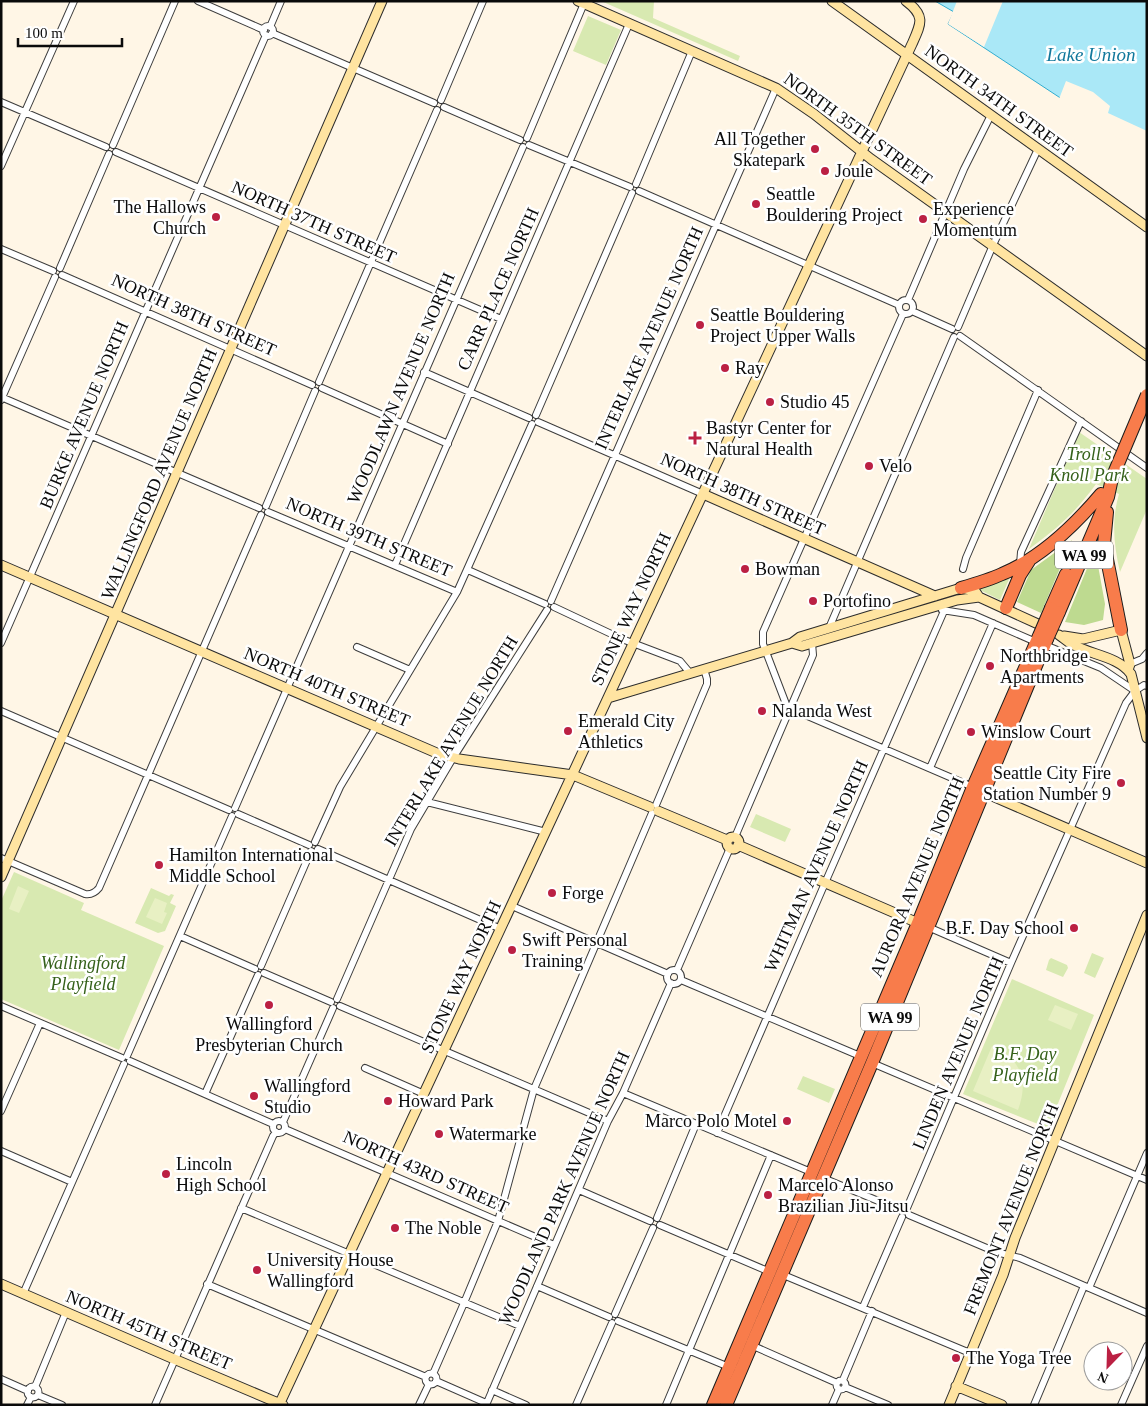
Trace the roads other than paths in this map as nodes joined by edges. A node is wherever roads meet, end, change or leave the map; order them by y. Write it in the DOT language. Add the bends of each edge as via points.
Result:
graph roads {
  1 [pos="74,1"];
  2 [pos="175,1"];
  3 [pos="198,1"];
  4 [pos="281,1"];
  5 [pos="382,1"];
  6 [pos="483,1"];
  7 [pos="832,1"];
  8 [pos="906,1"];
  9 [pos="582,2"];
  10 [pos="630,24"];
  11 [pos="268,31"];
  12 [pos="692,51"];
  13 [pos="907,55"];
  14 [pos="353,68"];
  15 [pos="776,88"];
  16 [pos="1,102"];
  17 [pos="442,104"];
  18 [pos="435,106"];
  19 [pos="25,112"];
  20 [pos="990,115"];
  21 [pos="525,142"];
  22 [pos="111,149"];
  23 [pos="1038,149"];
  24 [pos="862,151"];
  25 [pos="570,161"];
  26 [pos="1,166"];
  27 [pos="199,188"];
  28 [pos="634,189"];
  29 [pos="946,212"];
  30 [pos="716,224"];
  31 [pos="285,225"];
  32 [pos="1147,227"];
  33 [pos="992,245"];
  34 [pos="1,249"];
  35 [pos="370,262"];
  36 [pos="809,265"];
  37 [pos="58,273"];
  38 [pos="456,299"];
  39 [pos="908,300"];
  40 [pos="899,305"];
  41 [pos="912,311"];
  42 [pos="145,312"];
  43 [pos="902,314"];
  44 [pos="501,319"];
  45 [pos="955,328"];
  46 [pos="957,336"];
  47 [pos="231,349"];
  48 [pos="1147,356"];
  49 [pos="424,372"];
  50 [pos="317,386"];
  51 [pos="1147,387"];
  52 [pos="1038,390"];
  53 [pos="470,392"];
  54 [pos="1147,395"];
  55 [pos="2,398"];
  56 [pos="534,420"];
  57 [pos="1081,421"];
  58 [pos="402,424"];
  59 [pos="92,436"];
  60 [pos="448,444"];
  61 [pos="1121,449"];
  62 [pos="615,455"];
  63 [pos="1147,468"];
  64 [pos="178,472"];
  65 [pos="703,494"];
  66 [pos="1105,495"];
  67 [pos="263,510"];
  68 [pos="804,538"];
  69 [pos="348,546"];
  70 [pos="858,562"];
  71 [pos="1025,562"];
  72 [pos="1,565"];
  73 [pos="395,566"];
  74 [pos="963,569"];
  75 [pos="468,570"];
  76 [pos="30,577"];
  77 [pos="961,588"];
  78 [pos="458,592"];
  79 [pos="935,596"];
  80 [pos="979,597"];
  81 [pos="549,606"];
  82 [pos="934,607"];
  83 [pos="1006,608"];
  84 [pos="944,612"];
  85 [pos="116,614"];
  86 [pos="993,623"];
  87 [pos="829,628"];
  88 [pos="1121,630"];
  89 [pos="1044,637"];
  90 [pos="1,642"];
  91 [pos="634,643"];
  92 [pos="792,643"];
  93 [pos="812,643"];
  94 [pos="357,647"];
  95 [pos="202,651"];
  96 [pos="765,651"];
  97 [pos="1147,653"];
  98 [pos="1129,667"];
  99 [pos="704,669"];
  100 [pos="410,670"];
  101 [pos="690,673"];
  102 [pos="1147,686"];
  103 [pos="287,688"];
  104 [pos="1135,691"];
  105 [pos="608,698"];
  106 [pos="789,708"];
  107 [pos="1,711"];
  108 [pos="377,726"];
  109 [pos="62,737"];
  110 [pos="1147,738"];
  111 [pos="884,749"];
  112 [pos="453,758"];
  113 [pos="930,768"];
  114 [pos="148,775"];
  115 [pos="573,775"];
  116 [pos="978,790"];
  117 [pos="427,802"];
  118 [pos="654,809"];
  119 [pos="234,812"];
  120 [pos="1070,830"];
  121 [pos="546,832"];
  122 [pos="733,842"];
  123 [pos="313,847"];
  124 [pos="5,860"];
  125 [pos="1147,863"];
  126 [pos="1,877"];
  127 [pos="388,879"];
  128 [pos="825,883"];
  129 [pos="512,906"];
  130 [pos="1147,915"];
  131 [pos="922,925"];
  132 [pos="501,929"];
  133 [pos="180,936"];
  134 [pos="596,944"];
  135 [pos="1012,963"];
  136 [pos="677,970"];
  137 [pos="260,971"];
  138 [pos="668,974"];
  139 [pos="681,980"];
  140 [pos="671,983"];
  141 [pos="335,1004"];
  142 [pos="1,1006"];
  143 [pos="767,1016"];
  144 [pos="40,1023"];
  145 [pos="444,1051"];
  146 [pos="860,1056"];
  147 [pos="126,1060"];
  148 [pos="872,1063"];
  149 [pos="365,1068"];
  150 [pos="534,1089"];
  151 [pos="623,1093"];
  152 [pos="205,1094"];
  153 [pos="424,1094"];
  154 [pos="955,1098"];
  155 [pos="1,1111"];
  156 [pos="608,1121"];
  157 [pos="283,1122"];
  158 [pos="273,1124"];
  159 [pos="696,1124"];
  160 [pos="285,1129"];
  161 [pos="276,1132"];
  162 [pos="718,1133"];
  163 [pos="1055,1141"];
  164 [pos="1,1151"];
  165 [pos="1147,1153"];
  166 [pos="770,1156"];
  167 [pos="387,1173"];
  168 [pos="817,1175"];
  169 [pos="1137,1176"];
  170 [pos="1147,1180"];
  171 [pos="72,1182"];
  172 [pos="579,1190"];
  173 [pos="241,1208"];
  174 [pos="905,1212"];
  175 [pos="657,1218"];
  176 [pos="498,1221"];
  177 [pos="650,1221"];
  178 [pos="656,1226"];
  179 [pos="554,1245"];
  180 [pos="349,1255"];
  181 [pos="730,1255"];
  182 [pos="1010,1255"];
  183 [pos="775,1273"];
  184 [pos="1,1284"];
  185 [pos="207,1284"];
  186 [pos="537,1286"];
  187 [pos="1087,1287"];
  188 [pos="23,1294"];
  189 [pos="464,1303"];
  190 [pos="863,1307"];
  191 [pos="872,1311"];
  192 [pos="66,1312"];
  193 [pos="1147,1312"];
  194 [pos="614,1319"];
  195 [pos="520,1326"];
  196 [pos="314,1330"];
  197 [pos="751,1345"];
  198 [pos="1147,1346"];
  199 [pos="688,1350"];
  200 [pos="970,1353"];
  201 [pos="174,1359"];
  202 [pos="729,1367"];
  203 [pos="1,1379"];
  204 [pos="430,1381"];
  205 [pos="841,1385"];
  206 [pos="956,1386"];
  207 [pos="35,1387"];
  208 [pos="492,1390"];
  209 [pos="30,1394"];
  210 [pos="38,1395"];
  211 [pos="281,1404"];
  212 [pos="486,1404"];
  213 [pos="28,1405"];
  214 [pos="62,1405"];
  215 [pos="154,1405"];
  216 [pos="420,1405"];
  217 [pos="526,1405"];
  218 [pos="576,1405"];
  219 [pos="666,1405"];
  220 [pos="713,1405"];
  221 [pos="726,1405"];
  222 [pos="832,1405"];
  223 [pos="888,1405"];
  224 [pos="949,1405"];
  225 [pos="1002,1405"];
  226 [pos="1034,1405"];
  227 [pos="1121,1405"];
  1 -- 19 [label="street"];
  2 -- 22 [label="street"];
  3 -- 11 [label="street"];
  4 -- 11 [label="street, BURKE AVENUE NORTH"];
  5 -- 14 [label="street, WALLINGFORD AVENUE NORTH"];
  6 -- 17 [label="street"];
  7 -- 13 [label="street, NORTH 34TH STREET"];
  8 -- 13 [label="street, STONE WAY NORTH" via="920,17 919,28"];
  9 -- 10 [label="street, NORTH 35TH STREET"];
  9 -- 21 [label="street, WOODLAWN AVENUE NORTH"];
  10 -- 12 [label="street, NORTH 35TH STREET"];
  10 -- 25 [label="street, CARR PLACE NORTH"];
  11 -- 14 [label="street"];
  11 -- 27 [label="street, BURKE AVENUE NORTH"];
  12 -- 15 [label="street, NORTH 35TH STREET"];
  12 -- 28 [label="street"];
  13 -- 20 [label="street, NORTH 34TH STREET"];
  13 -- 24 [label="street, STONE WAY NORTH"];
  14 -- 18 [label="street"];
  14 -- 31 [label="street, WALLINGFORD AVENUE NORTH"];
  15 -- 24 [label="street, NORTH 35TH STREET"];
  15 -- 30 [label="street, INTERLAKE AVENUE NORTH"];
  16 -- 19 [label="street, NORTH 37TH STREET"];
  17 -- 18 [label="street" via="441,110"];
  17 -- 21 [label="street"];
  18 -- 35 [label="street"];
  19 -- 22 [label="street, NORTH 37TH STREET"];
  19 -- 26 [label="street"];
  20 -- 23 [label="street, NORTH 34TH STREET"];
  20 -- 29 [label="street"];
  21 -- 25 [label="street"];
  21 -- 38 [label="street, WOODLAWN AVENUE NORTH"];
  22 -- 27 [label="street, NORTH 37TH STREET"];
  22 -- 37 [label="street"];
  23 -- 32 [label="street, NORTH 34TH STREET"];
  23 -- 33 [label="street"];
  24 -- 29 [label="street, NORTH 35TH STREET"];
  24 -- 36 [label="street, STONE WAY NORTH"];
  25 -- 28 [label="street"];
  25 -- 44 [label="street, CARR PLACE NORTH"];
  27 -- 31 [label="street, NORTH 37TH STREET"];
  27 -- 42 [label="street, BURKE AVENUE NORTH"];
  28 -- 30 [label="street"];
  28 -- 56 [label="street"];
  29 -- 33 [label="street, NORTH 35TH STREET"];
  29 -- 39 [label="street"];
  30 -- 36 [label="street"];
  30 -- 62 [label="street, INTERLAKE AVENUE NORTH"];
  31 -- 35 [label="street, NORTH 37TH STREET"];
  31 -- 47 [label="street, WALLINGFORD AVENUE NORTH"];
  33 -- 45 [label="street"];
  33 -- 48 [label="street, NORTH 35TH STREET"];
  34 -- 37 [label="street, NORTH 38TH STREET"];
  35 -- 38 [label="street, NORTH 37TH STREET"];
  35 -- 50 [label="street"];
  36 -- 40 [label="street"];
  36 -- 65 [label="street, STONE WAY NORTH"];
  37 -- 42 [label="street, NORTH 38TH STREET"];
  37 -- 55 [label="street"];
  38 -- 44 [label="street, NORTH 37TH STREET"];
  38 -- 49 [label="street, WOODLAWN AVENUE NORTH"];
  39 -- 40 [label="street"];
  39 -- 41 [label="street"];
  40 -- 43 [label="street"];
  41 -- 43 [label="street"];
  41 -- 45 [label="street"];
  42 -- 47 [label="street, NORTH 38TH STREET"];
  42 -- 59 [label="street, BURKE AVENUE NORTH"];
  43 -- 68 [label="street"];
  44 -- 53 [label="street, CARR PLACE NORTH"];
  45 -- 46 [label="street" via="952,334"];
  46 -- 52 [label="street"];
  46 -- 70 [label="street"];
  47 -- 50 [label="street, NORTH 38TH STREET"];
  47 -- 64 [label="street, WALLINGFORD AVENUE NORTH"];
  49 -- 53 [label="street, NORTH 38TH STREET"];
  49 -- 58 [label="street, WOODLAWN AVENUE NORTH"];
  50 -- 58 [label="street, NORTH 38TH STREET"];
  50 -- 67 [label="street"];
  51 -- 61 [label="street"];
  52 -- 57 [label="street"];
  52 -- 74 [label="street"];
  53 -- 56 [label="street, NORTH 38TH STREET"];
  53 -- 60 [label="street, CARR PLACE NORTH"];
  54 -- 66 [label="highway, AURORA AVENUE NORTH / WA 99, bridge"];
  55 -- 59 [label="street, NORTH 39TH STREET"];
  56 -- 62 [label="street, NORTH 38TH STREET"];
  56 -- 75 [label="street"];
  57 -- 61 [label="street"];
  57 -- 71 [label="street" via="1022,552"];
  58 -- 60 [label="street, NORTH 38TH STREET"];
  58 -- 69 [label="street, WOODLAWN AVENUE NORTH"];
  59 -- 64 [label="street, NORTH 39TH STREET"];
  59 -- 76 [label="street, BURKE AVENUE NORTH"];
  60 -- 73 [label="street, CARR PLACE NORTH"];
  61 -- 63 [label="street"];
  62 -- 65 [label="street, NORTH 38TH STREET"];
  62 -- 81 [label="street, INTERLAKE AVENUE NORTH"];
  64 -- 67 [label="street, NORTH 39TH STREET"];
  64 -- 85 [label="street, WALLINGFORD AVENUE NORTH"];
  65 -- 68 [label="street, NORTH 38TH STREET"];
  65 -- 91 [label="street, STONE WAY NORTH"];
  66 -- 71 [label="highway"];
  66 -- 88 [label="highway" via="1104,544"];
  66 -- 89 [label="highway, AURORA AVENUE NORTH / WA 99, bridge"];
  67 -- 69 [label="street, NORTH 39TH STREET"];
  67 -- 95 [label="street"];
  68 -- 70 [label="street, NORTH 38TH STREET"];
  68 -- 96 [label="street" via="763,632"];
  69 -- 73 [label="street, NORTH 39TH STREET"];
  69 -- 103 [label="street, WOODLAWN AVENUE NORTH"];
  70 -- 79 [label="street, NORTH 38TH STREET"];
  70 -- 87 [label="street"];
  71 -- 77 [label="highway" via="1001,575"];
  71 -- 83 [label="highway"];
  72 -- 76 [label="street, NORTH 40TH STREET"];
  73 -- 78 [label="street, NORTH 39TH STREET"];
  75 -- 78 [label="street"];
  75 -- 81 [label="street, NORTH 39TH STREET"];
  76 -- 85 [label="street, NORTH 40TH STREET"];
  76 -- 90 [label="street, BURKE AVENUE NORTH"];
  77 -- 79 [label="street"];
  77 -- 80 [label="street" via="975,591"];
  78 -- 100 [label="street"];
  79 -- 87 [label="street"];
  80 -- 82 [label="street" via="962,598"];
  80 -- 83 [label="street"];
  81 -- 91 [label="street, NORTH 39TH STREET"];
  81 -- 112 [label="street, INTERLAKE AVENUE NORTH"];
  82 -- 84 [label="street"];
  82 -- 93 [label="street"];
  83 -- 89 [label="street"];
  84 -- 86 [label="street" via="974,615"];
  84 -- 111 [label="street, WHITMAN AVENUE NORTH"];
  85 -- 95 [label="street, NORTH 40TH STREET"];
  85 -- 109 [label="street, WALLINGFORD AVENUE NORTH"];
  86 -- 89 [label="street"];
  86 -- 113 [label="street"];
  87 -- 92 [label="street" via="800,637"];
  88 -- 89 [label="street" via="1083,639"];
  88 -- 98 [label="street"];
  89 -- 98 [label="street"];
  89 -- 104 [label="street"];
  89 -- 116 [label="highway, AURORA AVENUE NORTH / WA 99"];
  91 -- 101 [label="street, NORTH 39TH STREET" via="680,661"];
  91 -- 105 [label="street, STONE WAY NORTH"];
  92 -- 93 [label="street" via="802,646"];
  92 -- 96 [label="street"];
  93 -- 106 [label="street" via="813,655"];
  94 -- 100 [label="street"];
  95 -- 103 [label="street, NORTH 40TH STREET"];
  95 -- 114 [label="street"];
  96 -- 99 [label="street"];
  96 -- 106 [label="street"];
  97 -- 98 [label="street"];
  98 -- 104 [label="street"];
  99 -- 101 [label="street"];
  99 -- 118 [label="street" via="707,684"];
  100 -- 108 [label="street"];
  101 -- 105 [label="street"];
  102 -- 104 [label="street"];
  103 -- 108 [label="street, NORTH 40TH STREET"];
  103 -- 119 [label="street, WOODLAWN AVENUE NORTH"];
  104 -- 110 [label="street"];
  104 -- 120 [label="street, LINDEN AVENUE NORTH" via="1126,703"];
  105 -- 115 [label="street, STONE WAY NORTH"];
  106 -- 111 [label="street"];
  106 -- 122 [label="street"];
  107 -- 109 [label="street"];
  108 -- 112 [label="street, NORTH 40TH STREET"];
  108 -- 123 [label="street" via="340,787"];
  109 -- 114 [label="street"];
  109 -- 124 [label="street, WALLINGFORD AVENUE NORTH"];
  111 -- 113 [label="street"];
  111 -- 128 [label="street, WHITMAN AVENUE NORTH"];
  112 -- 115 [label="street, NORTH 40TH STREET"];
  112 -- 117 [label="street, INTERLAKE AVENUE NORTH"];
  113 -- 116 [label="street"];
  114 -- 119 [label="street"];
  114 -- 124 [label="street" via="95,892 85,894"];
  115 -- 118 [label="street, NORTH 40TH STREET"];
  115 -- 121 [label="street, STONE WAY NORTH"];
  116 -- 120 [label="street"];
  116 -- 131 [label="highway, AURORA AVENUE NORTH / WA 99"];
  117 -- 121 [label="street"];
  117 -- 127 [label="street, INTERLAKE AVENUE NORTH" via="410,829"];
  118 -- 122 [label="street, NORTH 40TH STREET"];
  118 -- 134 [label="street"];
  119 -- 123 [label="street"];
  119 -- 133 [label="street, WOODLAWN AVENUE NORTH"];
  120 -- 125 [label="street"];
  120 -- 135 [label="street, LINDEN AVENUE NORTH"];
  121 -- 129 [label="street, STONE WAY NORTH"];
  122 -- 128 [label="street, NORTH 40TH STREET"];
  122 -- 136 [label="street"];
  123 -- 127 [label="street"];
  123 -- 137 [label="street"];
  124 -- 126 [label="street, WALLINGFORD AVENUE NORTH"];
  127 -- 132 [label="street"];
  127 -- 141 [label="street, INTERLAKE AVENUE NORTH"];
  128 -- 131 [label="street, NORTH 40TH STREET"];
  128 -- 143 [label="street, WHITMAN AVENUE NORTH"];
  129 -- 132 [label="street, STONE WAY NORTH"];
  129 -- 134 [label="street"];
  130 -- 163 [label="street, FREMONT AVENUE NORTH"];
  131 -- 135 [label="street, NORTH 40TH STREET"];
  131 -- 146 [label="highway, AURORA AVENUE NORTH / WA 99"];
  131 -- 148 [label="highway, AURORA AVENUE NORTH / WA 99"];
  132 -- 145 [label="street, STONE WAY NORTH"];
  133 -- 137 [label="street"];
  133 -- 147 [label="street, WOODLAWN AVENUE NORTH"];
  134 -- 138 [label="street"];
  134 -- 150 [label="street"];
  135 -- 154 [label="street, LINDEN AVENUE NORTH"];
  136 -- 138 [label="street"];
  136 -- 139 [label="street" via="681,973"];
  137 -- 141 [label="street"];
  137 -- 152 [label="street"];
  138 -- 140 [label="street"];
  139 -- 140 [label="street"];
  139 -- 143 [label="street"];
  140 -- 151 [label="street, WOODLAND PARK AVENUE NORTH"];
  141 -- 145 [label="street"];
  141 -- 157 [label="street, INTERLAKE AVENUE NORTH"];
  142 -- 144 [label="street"];
  143 -- 146 [label="street"];
  143 -- 162 [label="street, WHITMAN AVENUE NORTH"];
  144 -- 147 [label="street"];
  144 -- 155 [label="street"];
  145 -- 150 [label="street"];
  145 -- 153 [label="street, STONE WAY NORTH"];
  146 -- 168 [label="highway, AURORA AVENUE NORTH / WA 99"];
  147 -- 152 [label="street"];
  147 -- 171 [label="street, WOODLAWN AVENUE NORTH"];
  148 -- 154 [label="street"];
  148 -- 168 [label="highway, AURORA AVENUE NORTH / WA 99"];
  149 -- 153 [label="street"];
  150 -- 156 [label="street"];
  150 -- 176 [label="street"];
  151 -- 156 [label="street, WOODLAND PARK AVENUE NORTH"];
  151 -- 159 [label="street"];
  152 -- 158 [label="street"];
  153 -- 167 [label="street, STONE WAY NORTH"];
  154 -- 163 [label="street"];
  154 -- 174 [label="street, LINDEN AVENUE NORTH"];
  156 -- 172 [label="street, WOODLAND PARK AVENUE NORTH"];
  157 -- 158 [label="street" via="278,1120"];
  157 -- 160 [label="street"];
  158 -- 161 [label="street"];
  159 -- 162 [label="street"];
  159 -- 175 [label="street"];
  160 -- 161 [label="street" via="282,1133"];
  160 -- 167 [label="street, NORTH 43RD STREET"];
  161 -- 173 [label="street"];
  162 -- 166 [label="street"];
  163 -- 169 [label="street"];
  163 -- 182 [label="street, FREMONT AVENUE NORTH"];
  164 -- 171 [label="street"];
  165 -- 169 [label="street"];
  166 -- 168 [label="street"];
  166 -- 181 [label="street"];
  167 -- 176 [label="street, NORTH 43RD STREET"];
  167 -- 180 [label="street, STONE WAY NORTH"];
  168 -- 174 [label="street"];
  168 -- 183 [label="highway, AURORA AVENUE NORTH / WA 99"];
  169 -- 170 [label="street"];
  169 -- 187 [label="street"];
  171 -- 188 [label="street, WOODLAWN AVENUE NORTH"];
  172 -- 177 [label="street"];
  172 -- 179 [label="street, WOODLAND PARK AVENUE NORTH"];
  173 -- 180 [label="street"];
  173 -- 185 [label="street"];
  174 -- 182 [label="street" via="996,1252"];
  174 -- 190 [label="street, LINDEN AVENUE NORTH"];
  175 -- 177 [label="street"];
  175 -- 178 [label="street" via="660,1221"];
  176 -- 179 [label="street, NORTH 43RD STREET"];
  176 -- 189 [label="street"];
  177 -- 178 [label="street" via="650,1225"];
  178 -- 181 [label="street"];
  178 -- 194 [label="street"];
  179 -- 186 [label="street, WOODLAND PARK AVENUE NORTH"];
  180 -- 189 [label="street"];
  180 -- 196 [label="street, STONE WAY NORTH"];
  181 -- 183 [label="street"];
  181 -- 199 [label="street"];
  182 -- 187 [label="street"];
  182 -- 200 [label="street, FREMONT AVENUE NORTH"];
  183 -- 190 [label="street"];
  183 -- 197 [label="highway, AURORA AVENUE NORTH / WA 99"];
  183 -- 202 [label="highway, AURORA AVENUE NORTH / WA 99"];
  184 -- 188 [label="street, NORTH 45TH STREET"];
  185 -- 196 [label="street"];
  185 -- 201 [label="street"];
  186 -- 194 [label="street"];
  186 -- 195 [label="street, WOODLAND PARK AVENUE NORTH"];
  187 -- 193 [label="street"];
  187 -- 226 [label="street"];
  188 -- 192 [label="street, NORTH 45TH STREET"];
  189 -- 195 [label="street"];
  189 -- 204 [label="street" via="433,1374 428,1374"];
  190 -- 191 [label="street"];
  191 -- 200 [label="street"];
  191 -- 205 [label="street"];
  192 -- 201 [label="street, NORTH 45TH STREET"];
  192 -- 207 [label="street"];
  194 -- 199 [label="street"];
  194 -- 218 [label="street"];
  195 -- 208 [label="street, WOODLAND PARK AVENUE NORTH"];
  196 -- 204 [label="street"];
  196 -- 211 [label="street, STONE WAY NORTH"];
  197 -- 205 [label="street"];
  197 -- 221 [label="highway, AURORA AVENUE NORTH / WA 99"];
  198 -- 227 [label="street"];
  199 -- 202 [label="street"];
  199 -- 219 [label="street"];
  200 -- 206 [label="street, FREMONT AVENUE NORTH"];
  201 -- 211 [label="street, NORTH 45TH STREET"];
  201 -- 215 [label="street"];
  202 -- 220 [label="highway, AURORA AVENUE NORTH / WA 99"];
  203 -- 209 [label="street"];
  204 -- 212 [label="street"];
  204 -- 216 [label="street"];
  205 -- 222 [label="street"];
  205 -- 223 [label="street"];
  206 -- 224 [label="street, FREMONT AVENUE NORTH"];
  206 -- 225 [label="street"];
  207 -- 209 [label="street" via="31,1387"];
  207 -- 210 [label="street"];
  208 -- 212 [label="street, WOODLAND PARK AVENUE NORTH"];
  208 -- 217 [label="street"];
  209 -- 210 [label="street" via="35,1398"];
  209 -- 213 [label="street"];
  210 -- 214 [label="street"];
}
